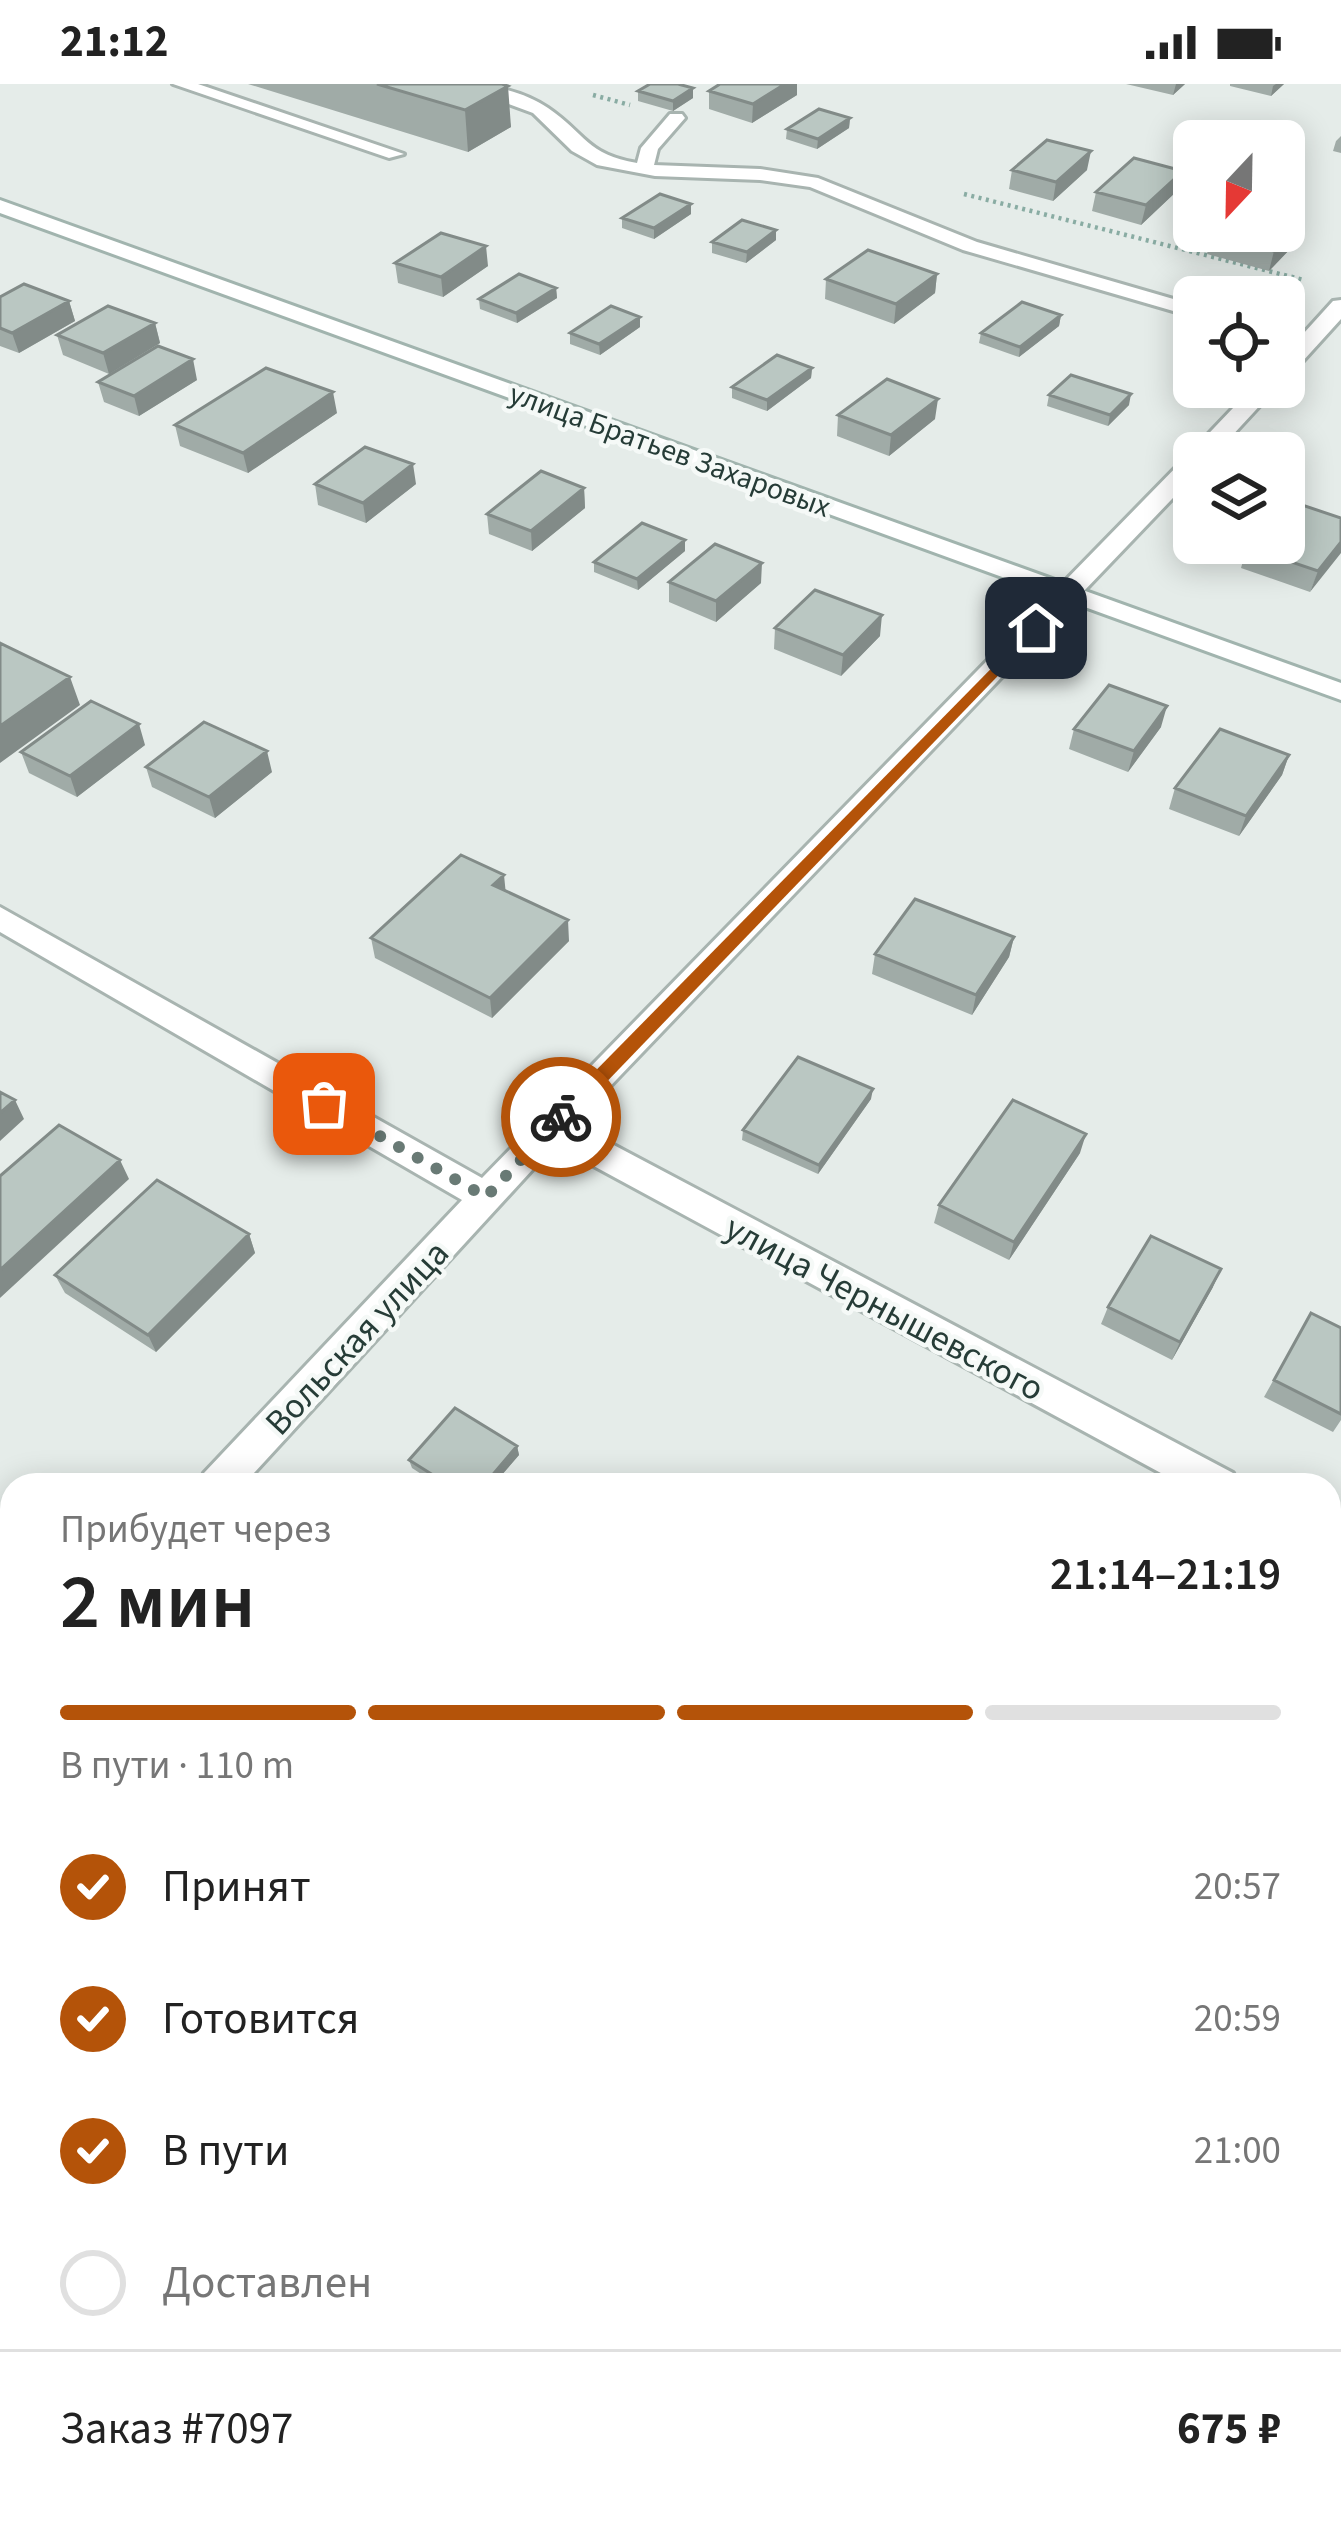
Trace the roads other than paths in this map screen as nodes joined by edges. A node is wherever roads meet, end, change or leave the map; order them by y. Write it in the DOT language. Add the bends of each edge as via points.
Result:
graph roads {
  1 [pos="181,84"];
  2 [pos="462,84"];
  3 [pos="676,118"];
  4 [pos="395,154"];
  5 [pos="644,170"];
  6 [pos="0,206"];
  7 [pos="1173,305"];
  8 [pos="1341,306"];
  9 [pos="1305,333"];
  10 [pos="1246,408"];
  11 [pos="1223,432"];
  12 [pos="1173,485"];
  13 [pos="1068,594"];
  14 [pos="1341,692"];
  15 [pos="0,918"];
  16 [pos="551,1127"];
  17 [pos="486,1197"];
  18 [pos="229,1473"];
  19 [pos="1197,1473"];
  1 -- 4 [label="lane"];
  2 -- 5 [label="lane" via="532,106 573,147"];
  3 -- 5 [label="lane" via="650,148"];
  5 -- 7 [label="lane" via="808,180 969,245"];
  6 -- 13 [label="street, улица Братьев Захаровых"];
  8 -- 9 [label="street"];
  10 -- 11 [label="street"];
  12 -- 13 [label="street, Вольская улица"];
  13 -- 14 [label="street, улица Братьев Захаровых"];
  13 -- 16 [label="street, Вольская улица"];
  15 -- 17 [label="street"];
  16 -- 17 [label="street, Вольская улица"];
  16 -- 19 [label="street, улица Чернышевского"];
  17 -- 18 [label="street, Вольская улица"];
}
